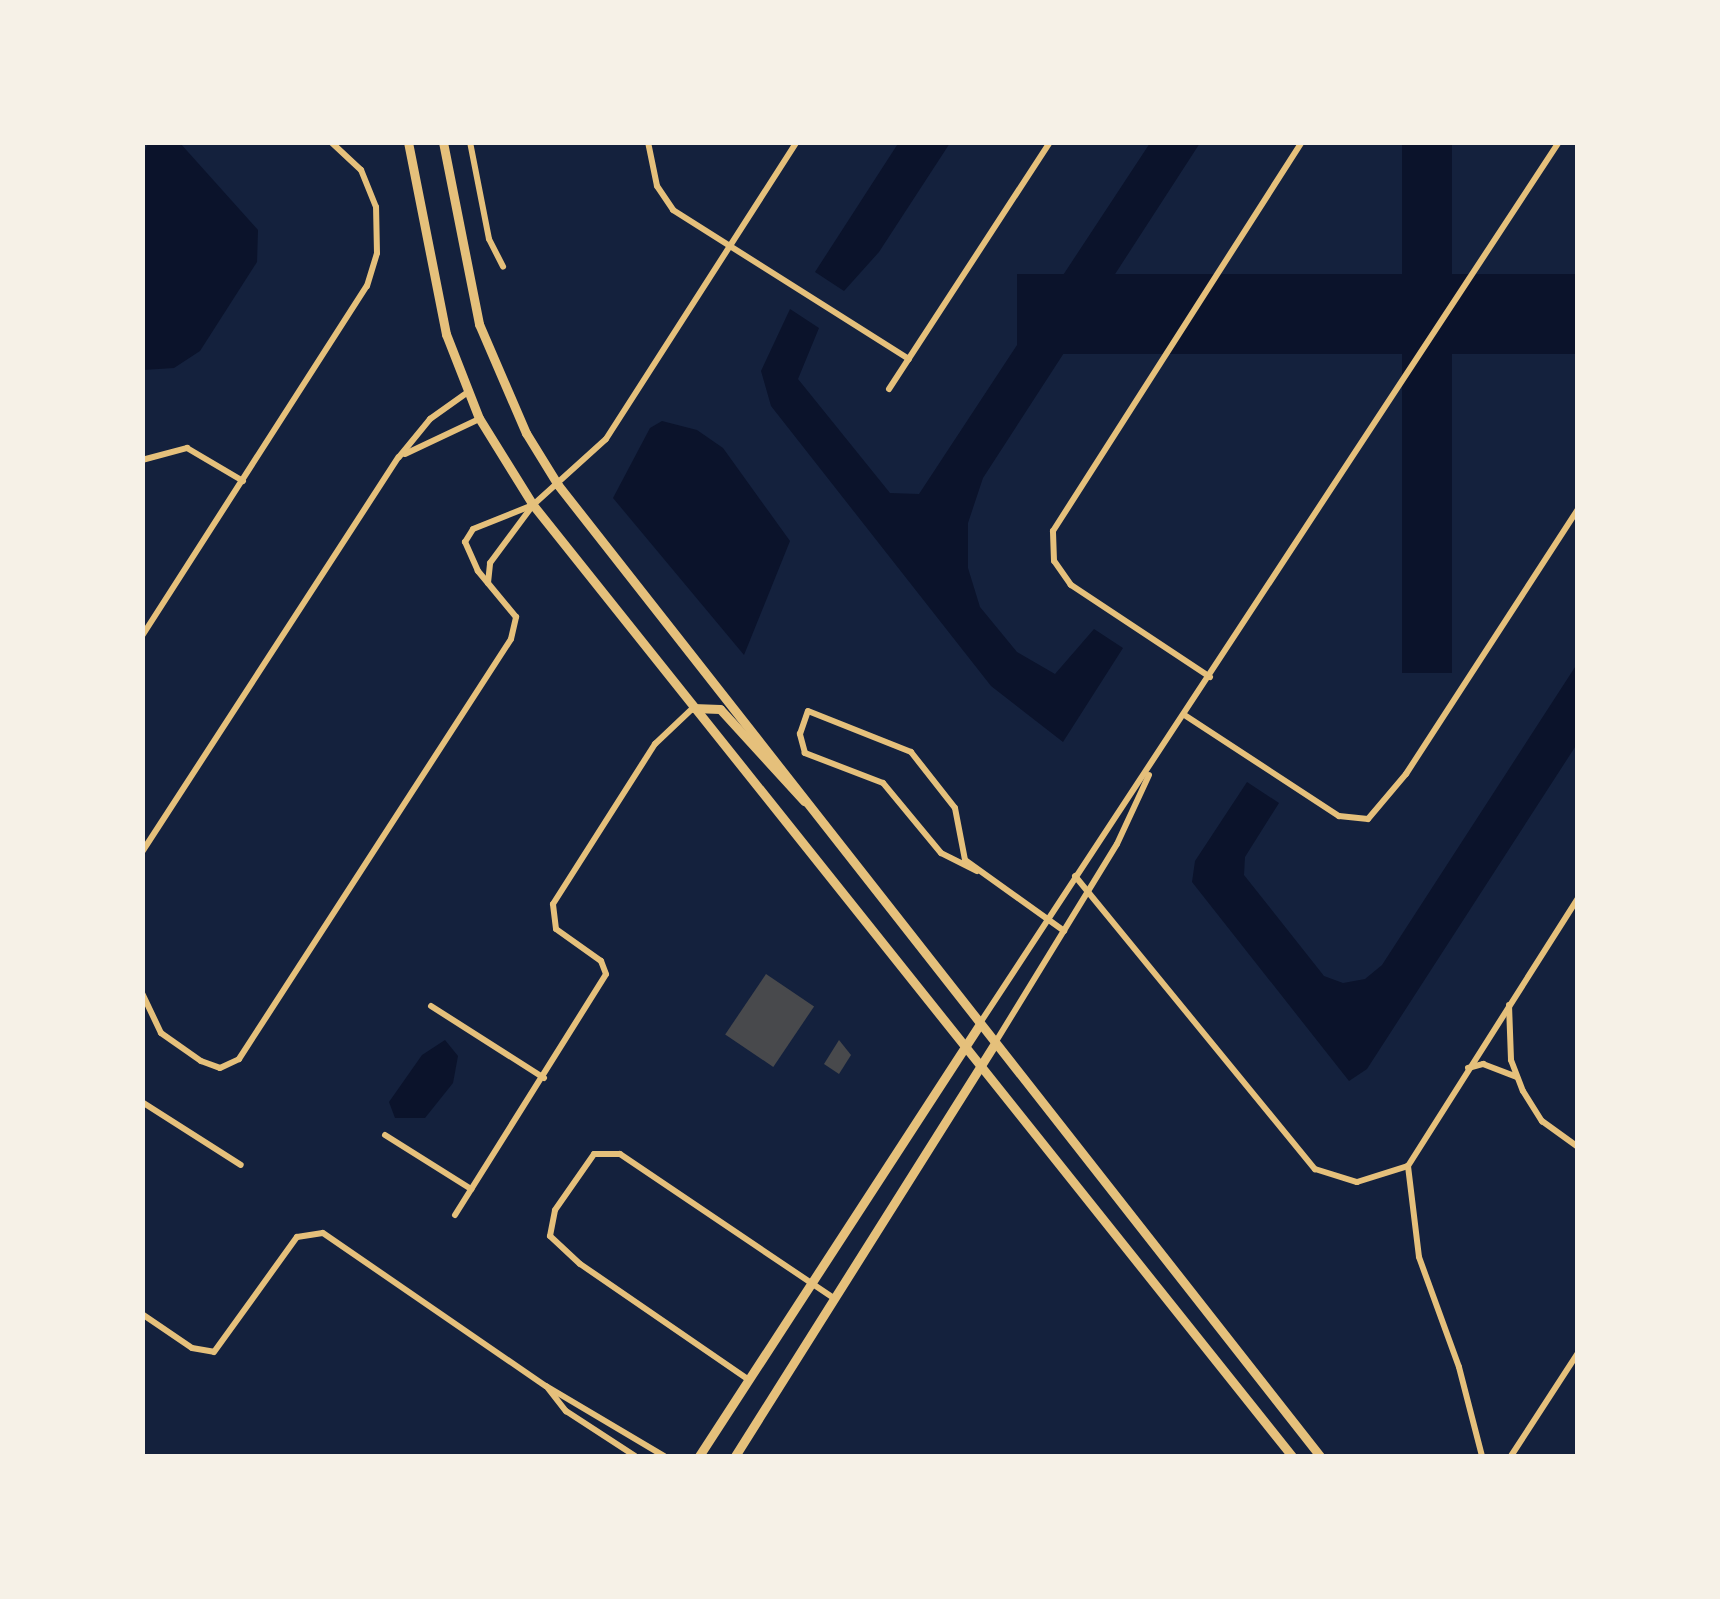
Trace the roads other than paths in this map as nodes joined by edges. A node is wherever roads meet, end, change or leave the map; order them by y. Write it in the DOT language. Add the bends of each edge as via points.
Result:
graph roads {
  1 [pos="331,142"];
  2 [pos="408,142"];
  3 [pos="470,142"];
  4 [pos="648,142"];
  5 [pos="797,142"];
  6 [pos="1050,142"];
  7 [pos="1302,142"];
  8 [pos="1560,142"];
  9 [pos="443,146"];
  10 [pos="732,244"];
  11 [pos="503,267"];
  12 [pos="909,359"];
  13 [pos="889,389"];
  14 [pos="468,392"];
  15 [pos="479,418"];
  16 [pos="399,457"];
  17 [pos="142,460"];
  18 [pos="243,481"];
  19 [pos="558,485"];
  20 [pos="533,505"];
  21 [pos="1578,509"];
  22 [pos="490,588"];
  23 [pos="146,624"];
  24 [pos="142,636"];
  25 [pos="1210,677"];
  26 [pos="693,708"];
  27 [pos="1185,716"];
  28 [pos="1156,760"];
  29 [pos="811,804"];
  30 [pos="142,852"];
  31 [pos="978,871"];
  32 [pos="1075,876"];
  33 [pos="1090,891"];
  34 [pos="1578,898"];
  35 [pos="1047,919"];
  36 [pos="1064,931"];
  37 [pos="142,993"];
  38 [pos="1510,1004"];
  39 [pos="431,1006"];
  40 [pos="980,1024"];
  41 [pos="995,1043"];
  42 [pos="965,1046"];
  43 [pos="982,1065"];
  44 [pos="1467,1069"];
  45 [pos="544,1078"];
  46 [pos="1518,1078"];
  47 [pos="142,1102"];
  48 [pos="385,1134"];
  49 [pos="1578,1148"];
  50 [pos="240,1165"];
  51 [pos="1408,1166"];
  52 [pos="472,1189"];
  53 [pos="455,1215"];
  54 [pos="811,1283"];
  55 [pos="836,1299"];
  56 [pos="142,1314"];
  57 [pos="1578,1353"];
  58 [pos="750,1380"];
  59 [pos="546,1386"];
  60 [pos="635,1456"];
  61 [pos="664,1456"];
  62 [pos="699,1456"];
  63 [pos="736,1456"];
  64 [pos="1292,1456"];
  65 [pos="1320,1456"];
  66 [pos="1482,1456"];
  67 [pos="1511,1456"];
  1 -- 18 [label="street" via="368,184 377,220 374,269"];
  2 -- 14 [label="main road" via="433,288"];
  3 -- 11 [label="street" via="488,239"];
  4 -- 10 [label="street" via="662,200 717,241"];
  5 -- 10 [label="street"];
  6 -- 12 [label="street"];
  7 -- 25 [label="street" via="1053,531 1054,561 1071,585"];
  8 -- 25 [label="street"];
  9 -- 19 [label="main road" via="479,324 526,434"];
  10 -- 12 [label="street"];
  10 -- 19 [label="street" via="606,439"];
  12 -- 13 [label="street"];
  14 -- 15 [label="main road"];
  14 -- 16 [label="street" via="430,420"];
  15 -- 16 [label="street"];
  15 -- 20 [label="main road"];
  16 -- 30 [label="street"];
  17 -- 18 [label="street" via="187,448"];
  18 -- 23 [label="street"];
  19 -- 20 [label="street"];
  19 -- 29 [label="main road"];
  20 -- 22 [label="street" via="490,562"];
  20 -- 22 [label="street" via="469,534 466,550"];
  20 -- 26 [label="main road"];
  21 -- 27 [label="street" via="1406,774 1368,819 1339,816"];
  22 -- 37 [label="street" via="516,617 512,639 239,1059 220,1068 201,1061 162,1033"];
  23 -- 24 [label="street"];
  25 -- 27 [label="street"];
  26 -- 29 [label="main road" via="720,709 794,794"];
  26 -- 42 [label="main road"];
  26 -- 45 [label="street" via="655,744 553,904 556,929 601,962 606,974"];
  27 -- 28 [label="street"];
  28 -- 32 [label="street"];
  28 -- 33 [label="street"];
  29 -- 40 [label="main road"];
  31 -- 31 [label="street" via="964,860 955,808 911,752 808,711 800,734 805,753 883,782 941,852"];
  31 -- 35 [label="street"];
  32 -- 33 [label="street"];
  32 -- 35 [label="street"];
  33 -- 36 [label="street"];
  33 -- 51 [label="street" via="1315,1169 1357,1182"];
  34 -- 38 [label="street"];
  35 -- 36 [label="street"];
  35 -- 40 [label="street"];
  36 -- 41 [label="street"];
  38 -- 44 [label="street"];
  38 -- 46 [label="street"];
  39 -- 45 [label="street"];
  40 -- 41 [label="main road"];
  40 -- 42 [label="main road"];
  41 -- 43 [label="main road"];
  41 -- 65 [label="main road"];
  42 -- 43 [label="main road"];
  42 -- 54 [label="main road"];
  43 -- 55 [label="main road"];
  43 -- 64 [label="main road"];
  44 -- 46 [label="street" via="1483,1064"];
  44 -- 51 [label="street"];
  45 -- 52 [label="street"];
  46 -- 49 [label="street" via="1542,1120"];
  47 -- 50 [label="street"];
  48 -- 52 [label="street"];
  51 -- 66 [label="street" via="1419,1256"];
  52 -- 53 [label="street"];
  54 -- 55 [label="street"];
  54 -- 58 [label="main road"];
  54 -- 58 [label="street" via="620,1154 594,1154 555,1210 550,1236 558,1247"];
  55 -- 63 [label="main road"];
  56 -- 59 [label="street" via="192,1348 214,1352 288,1248 315,1230"];
  57 -- 67 [label="street"];
  58 -- 62 [label="main road"];
  59 -- 60 [label="street" via="566,1411"];
  59 -- 61 [label="street"];
}
